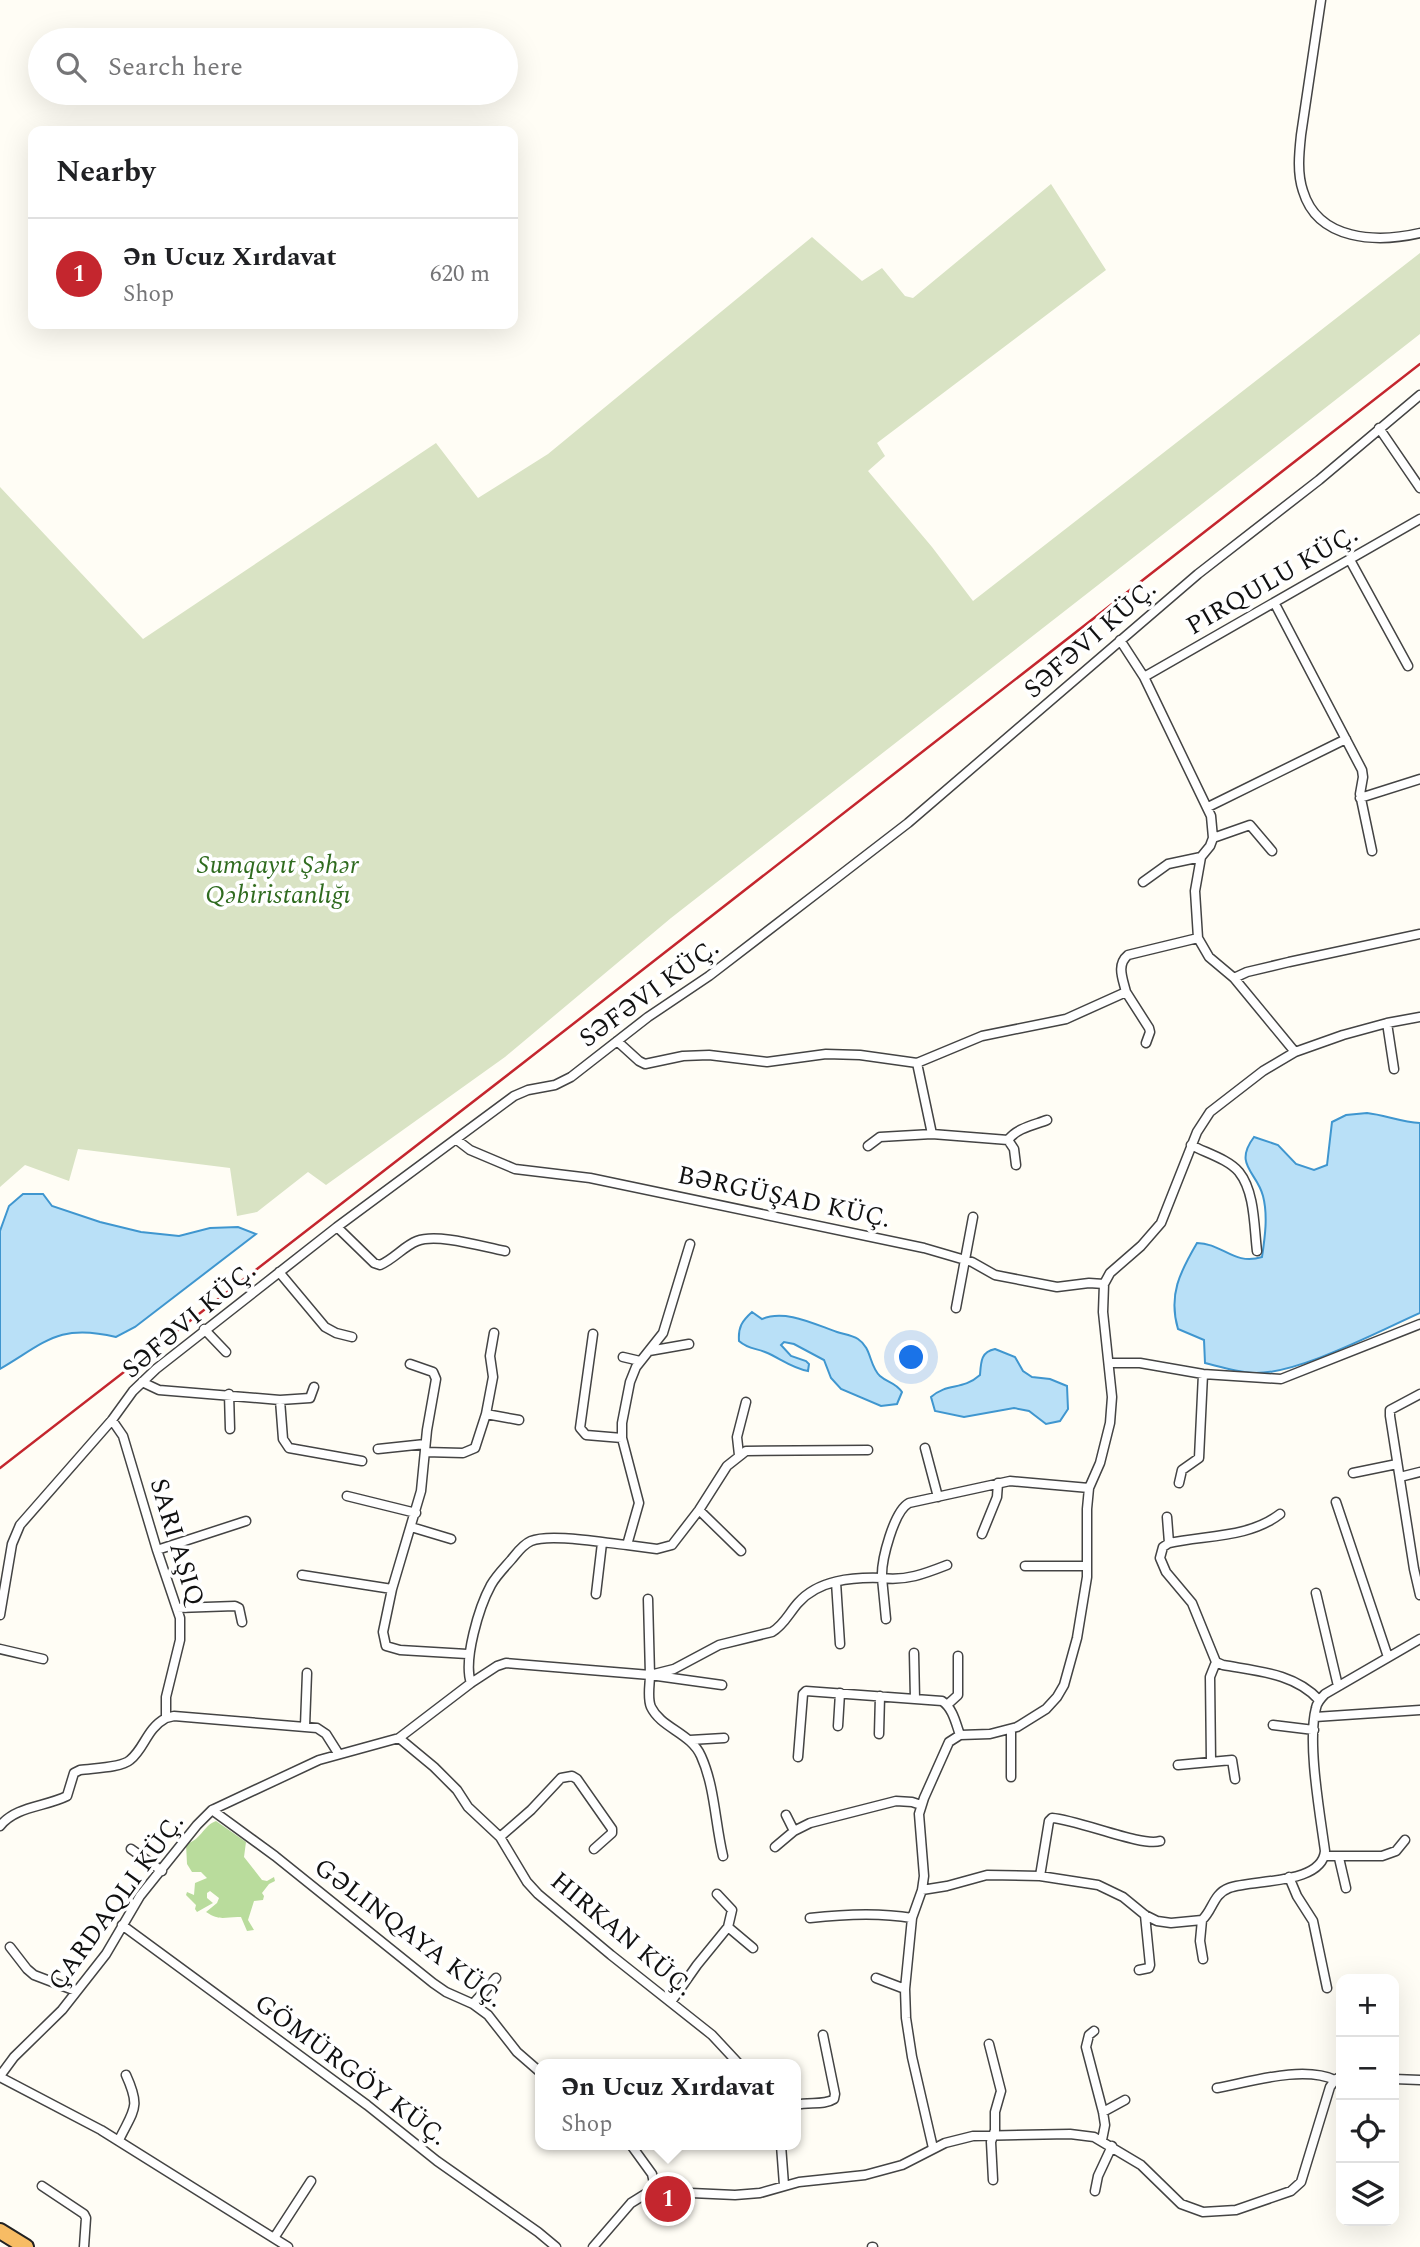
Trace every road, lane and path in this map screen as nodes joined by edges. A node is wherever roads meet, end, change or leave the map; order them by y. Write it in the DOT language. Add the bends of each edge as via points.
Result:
graph roads {
  1 [pos="1321,0"];
  2 [pos="1420,233"];
  3 [pos="1420,395"];
  4 [pos="1379,428"];
  5 [pos="1420,488"];
  6 [pos="1420,519"];
  7 [pos="1350,560"];
  8 [pos="1275,604"];
  9 [pos="1121,640"];
  10 [pos="1408,666"];
  11 [pos="1144,677"];
  12 [pos="1346,739"];
  13 [pos="1420,779"];
  14 [pos="1360,798"];
  15 [pos="1208,807"];
  16 [pos="1213,838"];
  17 [pos="1272,851"];
  18 [pos="1372,851"];
  19 [pos="1201,857"];
  20 [pos="1143,882"];
  21 [pos="1420,934"];
  22 [pos="1198,938"];
  23 [pos="1234,978"];
  24 [pos="1126,992"];
  25 [pos="1420,1017"];
  26 [pos="1387,1023"];
  27 [pos="617,1041"];
  28 [pos="1146,1043"];
  29 [pos="1295,1052"];
  30 [pos="917,1063"];
  31 [pos="1394,1069"];
  32 [pos="1047,1120"];
  33 [pos="932,1134"];
  34 [pos="457,1140"];
  35 [pos="1008,1140"];
  36 [pos="1191,1145"];
  37 [pos="868,1146"];
  38 [pos="1016,1165"];
  39 [pos="973,1217"];
  40 [pos="337,1227"];
  41 [pos="690,1244"];
  42 [pos="505,1251"];
  43 [pos="1257,1251"];
  44 [pos="965,1260"];
  45 [pos="279,1272"];
  46 [pos="1104,1284"];
  47 [pos="956,1308"];
  48 [pos="1420,1324"];
  49 [pos="204,1329"];
  50 [pos="494,1333"];
  51 [pos="593,1334"];
  52 [pos="352,1337"];
  53 [pos="689,1344"];
  54 [pos="649,1351"];
  55 [pos="226,1352"];
  56 [pos="623,1357"];
  57 [pos="640,1361"];
  58 [pos="1110,1363"];
  59 [pos="410,1364"];
  60 [pos="1203,1374"];
  61 [pos="142,1382"];
  62 [pos="314,1387"];
  63 [pos="229,1394"];
  64 [pos="1420,1394"];
  65 [pos="280,1400"];
  66 [pos="746,1402"];
  67 [pos="486,1414"];
  68 [pos="111,1420"];
  69 [pos="519,1420"];
  70 [pos="230,1429"];
  71 [pos="622,1438"];
  72 [pos="425,1448"];
  73 [pos="925,1448"];
  74 [pos="378,1449"];
  75 [pos="868,1450"];
  76 [pos="738,1455"];
  77 [pos="362,1461"];
  78 [pos="1397,1464"];
  79 [pos="1420,1472"];
  80 [pos="1353,1473"];
  81 [pos="1399,1477"];
  82 [pos="998,1483"];
  83 [pos="1179,1483"];
  84 [pos="1089,1488"];
  85 [pos="347,1496"];
  86 [pos="938,1497"];
  87 [pos="1336,1502"];
  88 [pos="699,1510"];
  89 [pos="416,1513"];
  90 [pos="1280,1514"];
  91 [pos="1167,1517"];
  92 [pos="246,1521"];
  93 [pos="411,1527"];
  94 [pos="982,1534"];
  95 [pos="451,1539"];
  96 [pos="602,1543"];
  97 [pos="1169,1543"];
  98 [pos="627,1545"];
  99 [pos="157,1550"];
  100 [pos="741,1551"];
  101 [pos="947,1565"];
  102 [pos="1025,1566"];
  103 [pos="1087,1566"];
  104 [pos="302,1575"];
  105 [pos="881,1577"];
  106 [pos="836,1582"];
  107 [pos="392,1589"];
  108 [pos="1316,1593"];
  109 [pos="596,1594"];
  110 [pos="1420,1595"];
  111 [pos="648,1599"];
  112 [pos="177,1608"];
  113 [pos="0,1615"];
  114 [pos="886,1619"];
  115 [pos="242,1622"];
  116 [pos="1420,1639"];
  117 [pos="840,1644"];
  118 [pos="0,1649"];
  119 [pos="914,1653"];
  120 [pos="467,1654"];
  121 [pos="958,1656"];
  122 [pos="1388,1657"];
  123 [pos="43,1659"];
  124 [pos="1216,1661"];
  125 [pos="307,1673"];
  126 [pos="650,1675"];
  127 [pos="471,1683"];
  128 [pos="722,1685"];
  129 [pos="1338,1686"];
  130 [pos="840,1693"];
  131 [pos="880,1696"];
  132 [pos="915,1699"];
  133 [pos="1319,1700"];
  134 [pos="947,1704"];
  135 [pos="1420,1710"];
  136 [pos="1315,1717"];
  137 [pos="166,1718"];
  138 [pos="1273,1725"];
  139 [pos="305,1726"];
  140 [pos="838,1726"];
  141 [pos="1011,1730"];
  142 [pos="1314,1730"];
  143 [pos="878,1734"];
  144 [pos="960,1735"];
  145 [pos="399,1738"];
  146 [pos="724,1738"];
  147 [pos="690,1740"];
  148 [pos="338,1753"];
  149 [pos="798,1757"];
  150 [pos="1211,1761"];
  151 [pos="1178,1765"];
  152 [pos="1011,1777"];
  153 [pos="1235,1779"];
  154 [pos="921,1805"];
  155 [pos="212,1810"];
  156 [pos="786,1815"];
  157 [pos="0,1826"];
  158 [pos="794,1831"];
  159 [pos="500,1837"];
  160 [pos="1405,1840"];
  161 [pos="1160,1841"];
  162 [pos="775,1847"];
  163 [pos="131,1849"];
  164 [pos="594,1849"];
  165 [pos="723,1856"];
  166 [pos="1325,1856"];
  167 [pos="1339,1858"];
  168 [pos="162,1871"];
  169 [pos="1040,1876"];
  170 [pos="1289,1877"];
  171 [pos="1346,1888"];
  172 [pos="922,1890"];
  173 [pos="717,1894"];
  174 [pos="1145,1915"];
  175 [pos="912,1917"];
  176 [pos="810,1918"];
  177 [pos="1202,1920"];
  178 [pos="122,1924"];
  179 [pos="728,1927"];
  180 [pos="10,1947"];
  181 [pos="753,1948"];
  182 [pos="1203,1959"];
  183 [pos="1139,1970"];
  184 [pos="496,1978"];
  185 [pos="876,1978"];
  186 [pos="1327,1988"];
  187 [pos="905,1989"];
  188 [pos="76,1991"];
  189 [pos="671,2003"];
  190 [pos="473,2004"];
  191 [pos="1094,2031"];
  192 [pos="823,2035"];
  193 [pos="989,2044"];
  194 [pos="734,2059"];
  195 [pos="535,2068"];
  196 [pos="126,2075"];
  197 [pos="0,2076"];
  198 [pos="1336,2078"];
  199 [pos="1399,2079"];
  200 [pos="1336,2080"];
  201 [pos="1420,2080"];
  202 [pos="1217,2088"];
  203 [pos="1125,2100"];
  204 [pos="801,2104"];
  205 [pos="1104,2112"];
  206 [pos="993,2135"];
  207 [pos="118,2140"];
  208 [pos="1102,2140"];
  209 [pos="1112,2146"];
  210 [pos="933,2148"];
  211 [pos="635,2150"];
  212 [pos="781,2150"];
  213 [pos="992,2180"];
  214 [pos="311,2181"];
  215 [pos="784,2185"];
  216 [pos="42,2186"];
  217 [pos="1095,2191"];
  218 [pos="656,2192"];
  219 [pos="0,2231"];
  220 [pos="274,2238"];
  221 [pos="26,2247"];
  222 [pos="84,2247"];
  223 [pos="288,2247"];
  224 [pos="556,2247"];
  225 [pos="593,2247"];
  1 -- 2 [label="street" via="1299,156 1303,191 1322,221 1352,236 1391,238"];
  3 -- 4 [label="street, SƏFƏVI KÜÇ."];
  4 -- 5 [label="street"];
  4 -- 9 [label="street, SƏFƏVI KÜÇ."];
  6 -- 7 [label="street, PIRQULU KÜÇ."];
  7 -- 8 [label="street, PIRQULU KÜÇ."];
  7 -- 10 [label="street"];
  8 -- 11 [label="street, PIRQULU KÜÇ."];
  8 -- 12 [label="street"];
  9 -- 11 [label="street"];
  9 -- 27 [label="street, SƏFƏVI KÜÇ." via="908,823"];
  11 -- 15 [label="street"];
  12 -- 14 [label="street" via="1362,770"];
  12 -- 15 [label="street"];
  13 -- 14 [label="street"];
  14 -- 18 [label="street"];
  15 -- 16 [label="street"];
  16 -- 17 [label="street" via="1250,825"];
  16 -- 19 [label="street"];
  19 -- 20 [label="street" via="1168,864"];
  19 -- 22 [label="street" via="1195,891"];
  21 -- 23 [label="street"];
  22 -- 23 [label="street" via="1209,957"];
  22 -- 24 [label="street" via="1128,955 1120,965"];
  23 -- 29 [label="street"];
  24 -- 28 [label="street" via="1149,1028"];
  24 -- 30 [label="street" via="1066,1019 982,1036"];
  25 -- 26 [label="street"];
  26 -- 29 [label="street"];
  26 -- 31 [label="street"];
  27 -- 30 [label="street" via="645,1064 683,1056 767,1062 826,1054"];
  27 -- 34 [label="street, SƏFƏVI KÜÇ." via="562,1082 514,1096"];
  29 -- 36 [label="street" via="1210,1112"];
  30 -- 33 [label="street"];
  32 -- 35 [label="street"];
  33 -- 35 [label="street"];
  33 -- 37 [label="street" via="880,1137"];
  34 -- 40 [label="street, SƏFƏVI KÜÇ."];
  34 -- 44 [label="street, BƏRGÜŞAD KÜÇ." via="515,1169 590,1178"];
  35 -- 38 [label="street"];
  36 -- 43 [label="street" via="1239,1172 1251,1203"];
  36 -- 46 [label="street" via="1161,1223"];
  39 -- 44 [label="street"];
  40 -- 42 [label="street" via="380,1265 425,1239"];
  40 -- 45 [label="street, SƏFƏVI KÜÇ."];
  41 -- 54 [label="street" via="663,1333"];
  44 -- 46 [label="street, BƏRGÜŞAD KÜÇ." via="995,1275 1057,1287"];
  44 -- 47 [label="street"];
  45 -- 49 [label="street, SƏFƏVI KÜÇ."];
  45 -- 52 [label="street" via="325,1327"];
  46 -- 58 [label="street"];
  48 -- 60 [label="street" via="1281,1379"];
  49 -- 55 [label="street"];
  49 -- 61 [label="street, SƏFƏVI KÜÇ."];
  50 -- 67 [label="street"];
  51 -- 71 [label="street" via="580,1428 586,1435"];
  53 -- 54 [label="street"];
  54 -- 57 [label="street"];
  56 -- 57 [label="street"];
  57 -- 71 [label="street" via="630,1382"];
  58 -- 60 [label="street" via="1140,1363"];
  58 -- 84 [label="street" via="1110,1423"];
  59 -- 72 [label="street" via="433,1373 436,1379"];
  60 -- 83 [label="street" via="1199,1458 1182,1471"];
  61 -- 63 [label="street" via="159,1390"];
  61 -- 68 [label="street, SƏFƏVI KÜÇ."];
  62 -- 65 [label="street" via="310,1398"];
  63 -- 65 [label="street"];
  63 -- 70 [label="street"];
  64 -- 78 [label="street" via="1390,1410"];
  65 -- 77 [label="street" via="283,1439 289,1448"];
  66 -- 76 [label="street" via="737,1437"];
  67 -- 69 [label="street"];
  67 -- 72 [label="street" via="470,1452"];
  68 -- 99 [label="street" via="123,1436"];
  68 -- 113 [label="street, SƏFƏVI KÜÇ." via="20,1525 12,1544"];
  71 -- 98 [label="street" via="639,1503"];
  72 -- 74 [label="street"];
  72 -- 89 [label="street"];
  73 -- 86 [label="street"];
  75 -- 76 [label="street" via="758,1450"];
  76 -- 88 [label="street"];
  78 -- 80 [label="street"];
  78 -- 81 [label="street"];
  79 -- 81 [label="street"];
  81 -- 110 [label="street"];
  82 -- 84 [label="street"];
  82 -- 86 [label="street"];
  82 -- 94 [label="street"];
  84 -- 103 [label="street"];
  85 -- 89 [label="street"];
  86 -- 105 [label="street" via="902,1507"];
  87 -- 122 [label="street"];
  88 -- 98 [label="street" via="666,1548"];
  88 -- 100 [label="street"];
  89 -- 93 [label="street"];
  90 -- 97 [label="street" via="1268,1524 1244,1531"];
  91 -- 97 [label="street"];
  92 -- 99 [label="street"];
  93 -- 95 [label="street"];
  93 -- 107 [label="street"];
  96 -- 98 [label="street"];
  96 -- 109 [label="street"];
  96 -- 120 [label="street" via="550,1538 524,1545 491,1583"];
  97 -- 124 [label="street" via="1160,1552 1161,1564 1192,1603"];
  99 -- 112 [label="street"];
  101 -- 105 [label="street" via="904,1579"];
  102 -- 103 [label="street"];
  103 -- 141 [label="street" via="1077,1638 1064,1685 1046,1709"];
  104 -- 107 [label="street"];
  105 -- 106 [label="street"];
  105 -- 114 [label="street"];
  106 -- 117 [label="street"];
  106 -- 126 [label="street" via="806,1594 772,1632 719,1645 674,1669"];
  107 -- 120 [label="street" via="383,1632 386,1646"];
  108 -- 129 [label="street"];
  111 -- 126 [label="street"];
  112 -- 115 [label="street" via="235,1606"];
  112 -- 137 [label="street" via="181,1631 166,1697"];
  116 -- 122 [label="street"];
  118 -- 123 [label="street"];
  119 -- 132 [label="street"];
  120 -- 127 [label="street"];
  121 -- 134 [label="street" via="958,1695"];
  122 -- 129 [label="street"];
  124 -- 133 [label="street" via="1281,1676 1304,1686"];
  124 -- 150 [label="street" via="1210,1677"];
  125 -- 139 [label="street"];
  126 -- 127 [label="street" via="506,1663"];
  126 -- 128 [label="street"];
  126 -- 147 [label="street" via="652,1709"];
  127 -- 145 [label="street"];
  129 -- 133 [label="street"];
  130 -- 131 [label="street"];
  130 -- 140 [label="street"];
  130 -- 149 [label="street" via="803,1694"];
  131 -- 132 [label="street"];
  131 -- 143 [label="street"];
  132 -- 134 [label="street"];
  133 -- 136 [label="street"];
  134 -- 144 [label="street"];
  135 -- 136 [label="street"];
  136 -- 142 [label="street"];
  137 -- 139 [label="street"];
  137 -- 157 [label="street" via="150,1731 130,1761 80,1770 74,1773 67,1796 17,1812"];
  138 -- 142 [label="street"];
  139 -- 148 [label="street" via="326,1734"];
  141 -- 144 [label="street"];
  141 -- 152 [label="street"];
  142 -- 166 [label="street"];
  144 -- 154 [label="street" via="944,1749"];
  145 -- 148 [label="street"];
  145 -- 159 [label="street, HIRKAN KÜÇ." via="434,1767"];
  146 -- 147 [label="street"];
  147 -- 165 [label="street" via="709,1781"];
  148 -- 155 [label="street"];
  150 -- 151 [label="street"];
  150 -- 153 [label="street" via="1232,1760"];
  154 -- 158 [label="street" via="904,1801 871,1806"];
  154 -- 172 [label="street"];
  155 -- 168 [label="street"];
  155 -- 190 [label="street, GƏLINQAYA KÜÇ." via="446,1993"];
  156 -- 158 [label="street"];
  158 -- 162 [label="street"];
  159 -- 164 [label="street" via="561,1778 572,1776 612,1829"];
  159 -- 189 [label="street, HIRKAN KÜÇ." via="538,1894"];
  160 -- 167 [label="street" via="1390,1854"];
  161 -- 169 [label="street" via="1147,1842 1052,1818"];
  163 -- 168 [label="street"];
  166 -- 167 [label="street"];
  166 -- 170 [label="street" via="1312,1871"];
  167 -- 171 [label="street"];
  168 -- 178 [label="street"];
  169 -- 172 [label="street" via="987,1875"];
  169 -- 174 [label="street" via="1098,1885"];
  170 -- 177 [label="street" via="1230,1888 1218,1895"];
  170 -- 186 [label="street" via="1313,1921"];
  172 -- 175 [label="street"];
  173 -- 179 [label="street" via="732,1910"];
  174 -- 177 [label="street" via="1171,1923"];
  174 -- 183 [label="street" via="1150,1965"];
  175 -- 176 [label="street" via="844,1914"];
  175 -- 187 [label="street"];
  177 -- 182 [label="street"];
  178 -- 188 [label="street" via="106,1954"];
  178 -- 224 [label="street, GÖMÜRGÖY KÜÇ."];
  179 -- 181 [label="street"];
  179 -- 189 [label="street"];
  180 -- 188 [label="street" via="34,1975"];
  184 -- 190 [label="street"];
  185 -- 187 [label="street"];
  187 -- 210 [label="street" via="905,2018"];
  188 -- 197 [label="street"];
  189 -- 194 [label="street, HIRKAN KÜÇ."];
  190 -- 195 [label="street, GƏLINQAYA KÜÇ."];
  191 -- 205 [label="street" via="1086,2047"];
  192 -- 204 [label="street" via="834,2099"];
  193 -- 206 [label="street" via="1001,2091"];
  196 -- 207 [label="street" via="136,2101"];
  197 -- 207 [label="street"];
  198 -- 202 [label="street" via="1304,2074"];
  199 -- 201 [label="street"];
  200 -- 209 [label="street" via="1317,2124 1301,2182 1291,2191 1236,2210 1203,2212 1181,2204 1150,2172"];
  203 -- 205 [label="street"];
  205 -- 208 [label="street"];
  206 -- 208 [label="street" via="1082,2134"];
  206 -- 210 [label="street" via="958,2138"];
  206 -- 213 [label="street"];
  207 -- 220 [label="street"];
  208 -- 209 [label="street"];
  209 -- 217 [label="street"];
  210 -- 215 [label="street" via="883,2172"];
  211 -- 218 [label="street" via="652,2174"];
  212 -- 215 [label="street"];
  214 -- 220 [label="street"];
  215 -- 218 [label="street" via="736,2195"];
  216 -- 222 [label="street" via="84,2214"];
  218 -- 225 [label="street" via="631,2203"];
  219 -- 221 [label="highway"];
  220 -- 223 [label="street"];
}
